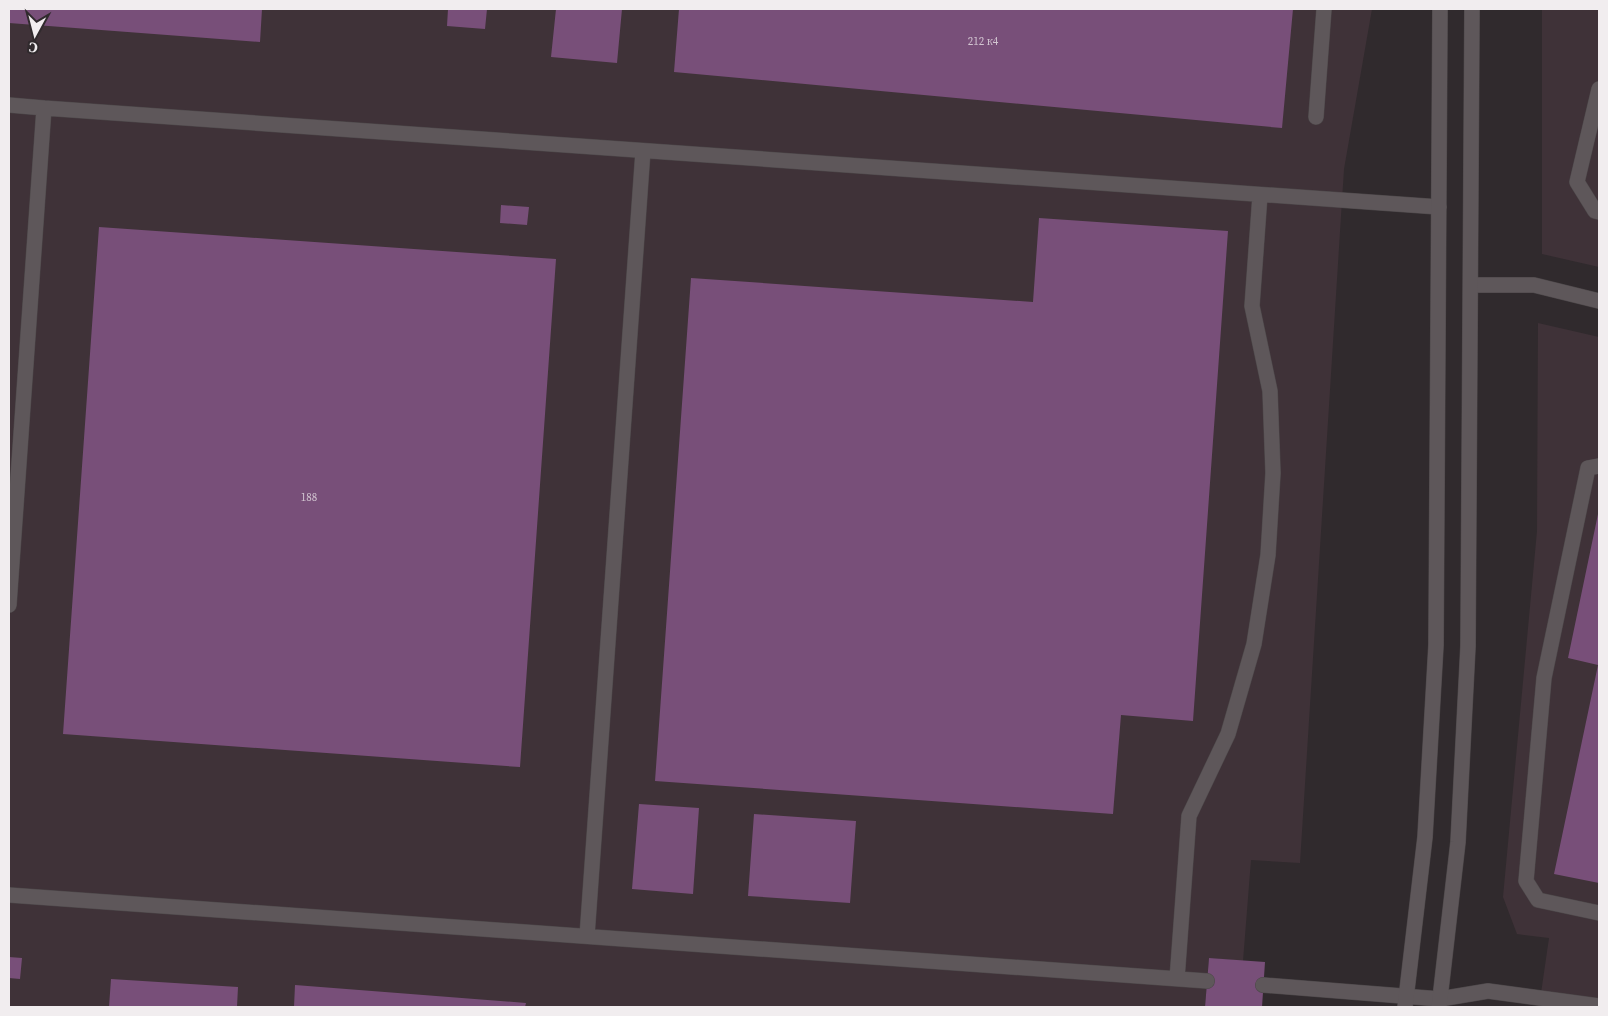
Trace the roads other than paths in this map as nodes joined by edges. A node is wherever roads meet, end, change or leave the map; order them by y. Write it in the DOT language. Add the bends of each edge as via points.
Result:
graph roads {
  1 [pos="1324,9"];
  2 [pos="1440,9"];
  3 [pos="1472,9"];
  4 [pos="1599,89"];
  5 [pos="9,105"];
  6 [pos="44,108"];
  7 [pos="1316,117"];
  8 [pos="643,151"];
  9 [pos="1260,195"];
  10 [pos="1439,207"];
  11 [pos="1599,212"];
  12 [pos="1471,285"];
  13 [pos="1599,301"];
  14 [pos="1599,466"];
  15 [pos="9,605"];
  16 [pos="9,896"];
  17 [pos="1599,913"];
  18 [pos="587,936"];
  19 [pos="1177,978"];
  20 [pos="1207,981"];
  21 [pos="1263,985"];
  22 [pos="1406,1001"];
  23 [pos="1439,1003"];
  24 [pos="1570,1005"];
  25 [pos="1599,1006"];
  1 -- 7 [label="main road"];
  2 -- 10 [label="main road"];
  3 -- 12 [label="main road"];
  4 -- 11 [label="main road" via="1577,182 1595,211"];
  5 -- 6 [label="main road"];
  6 -- 8 [label="main road"];
  6 -- 15 [label="main road"];
  8 -- 9 [label="main road"];
  8 -- 18 [label="main road"];
  9 -- 10 [label="main road"];
  9 -- 19 [label="main road" via="1252,306 1270,391 1273,473 1268,555 1254,644 1228,734 1189,816"];
  10 -- 22 [label="main road" via="1436,645 1424,837"];
  12 -- 13 [label="main road" via="1534,285"];
  12 -- 23 [label="main road" via="1468,646 1458,842"];
  14 -- 17 [label="main road" via="1588,468 1544,678 1526,881 1538,900"];
  16 -- 18 [label="main road"];
  18 -- 19 [label="main road"];
  19 -- 20 [label="main road"];
  21 -- 22 [label="main road"];
  22 -- 23 [label="main road"];
  23 -- 24 [label="main road" via="1488,991"];
  24 -- 25 [label="main road"];
}
